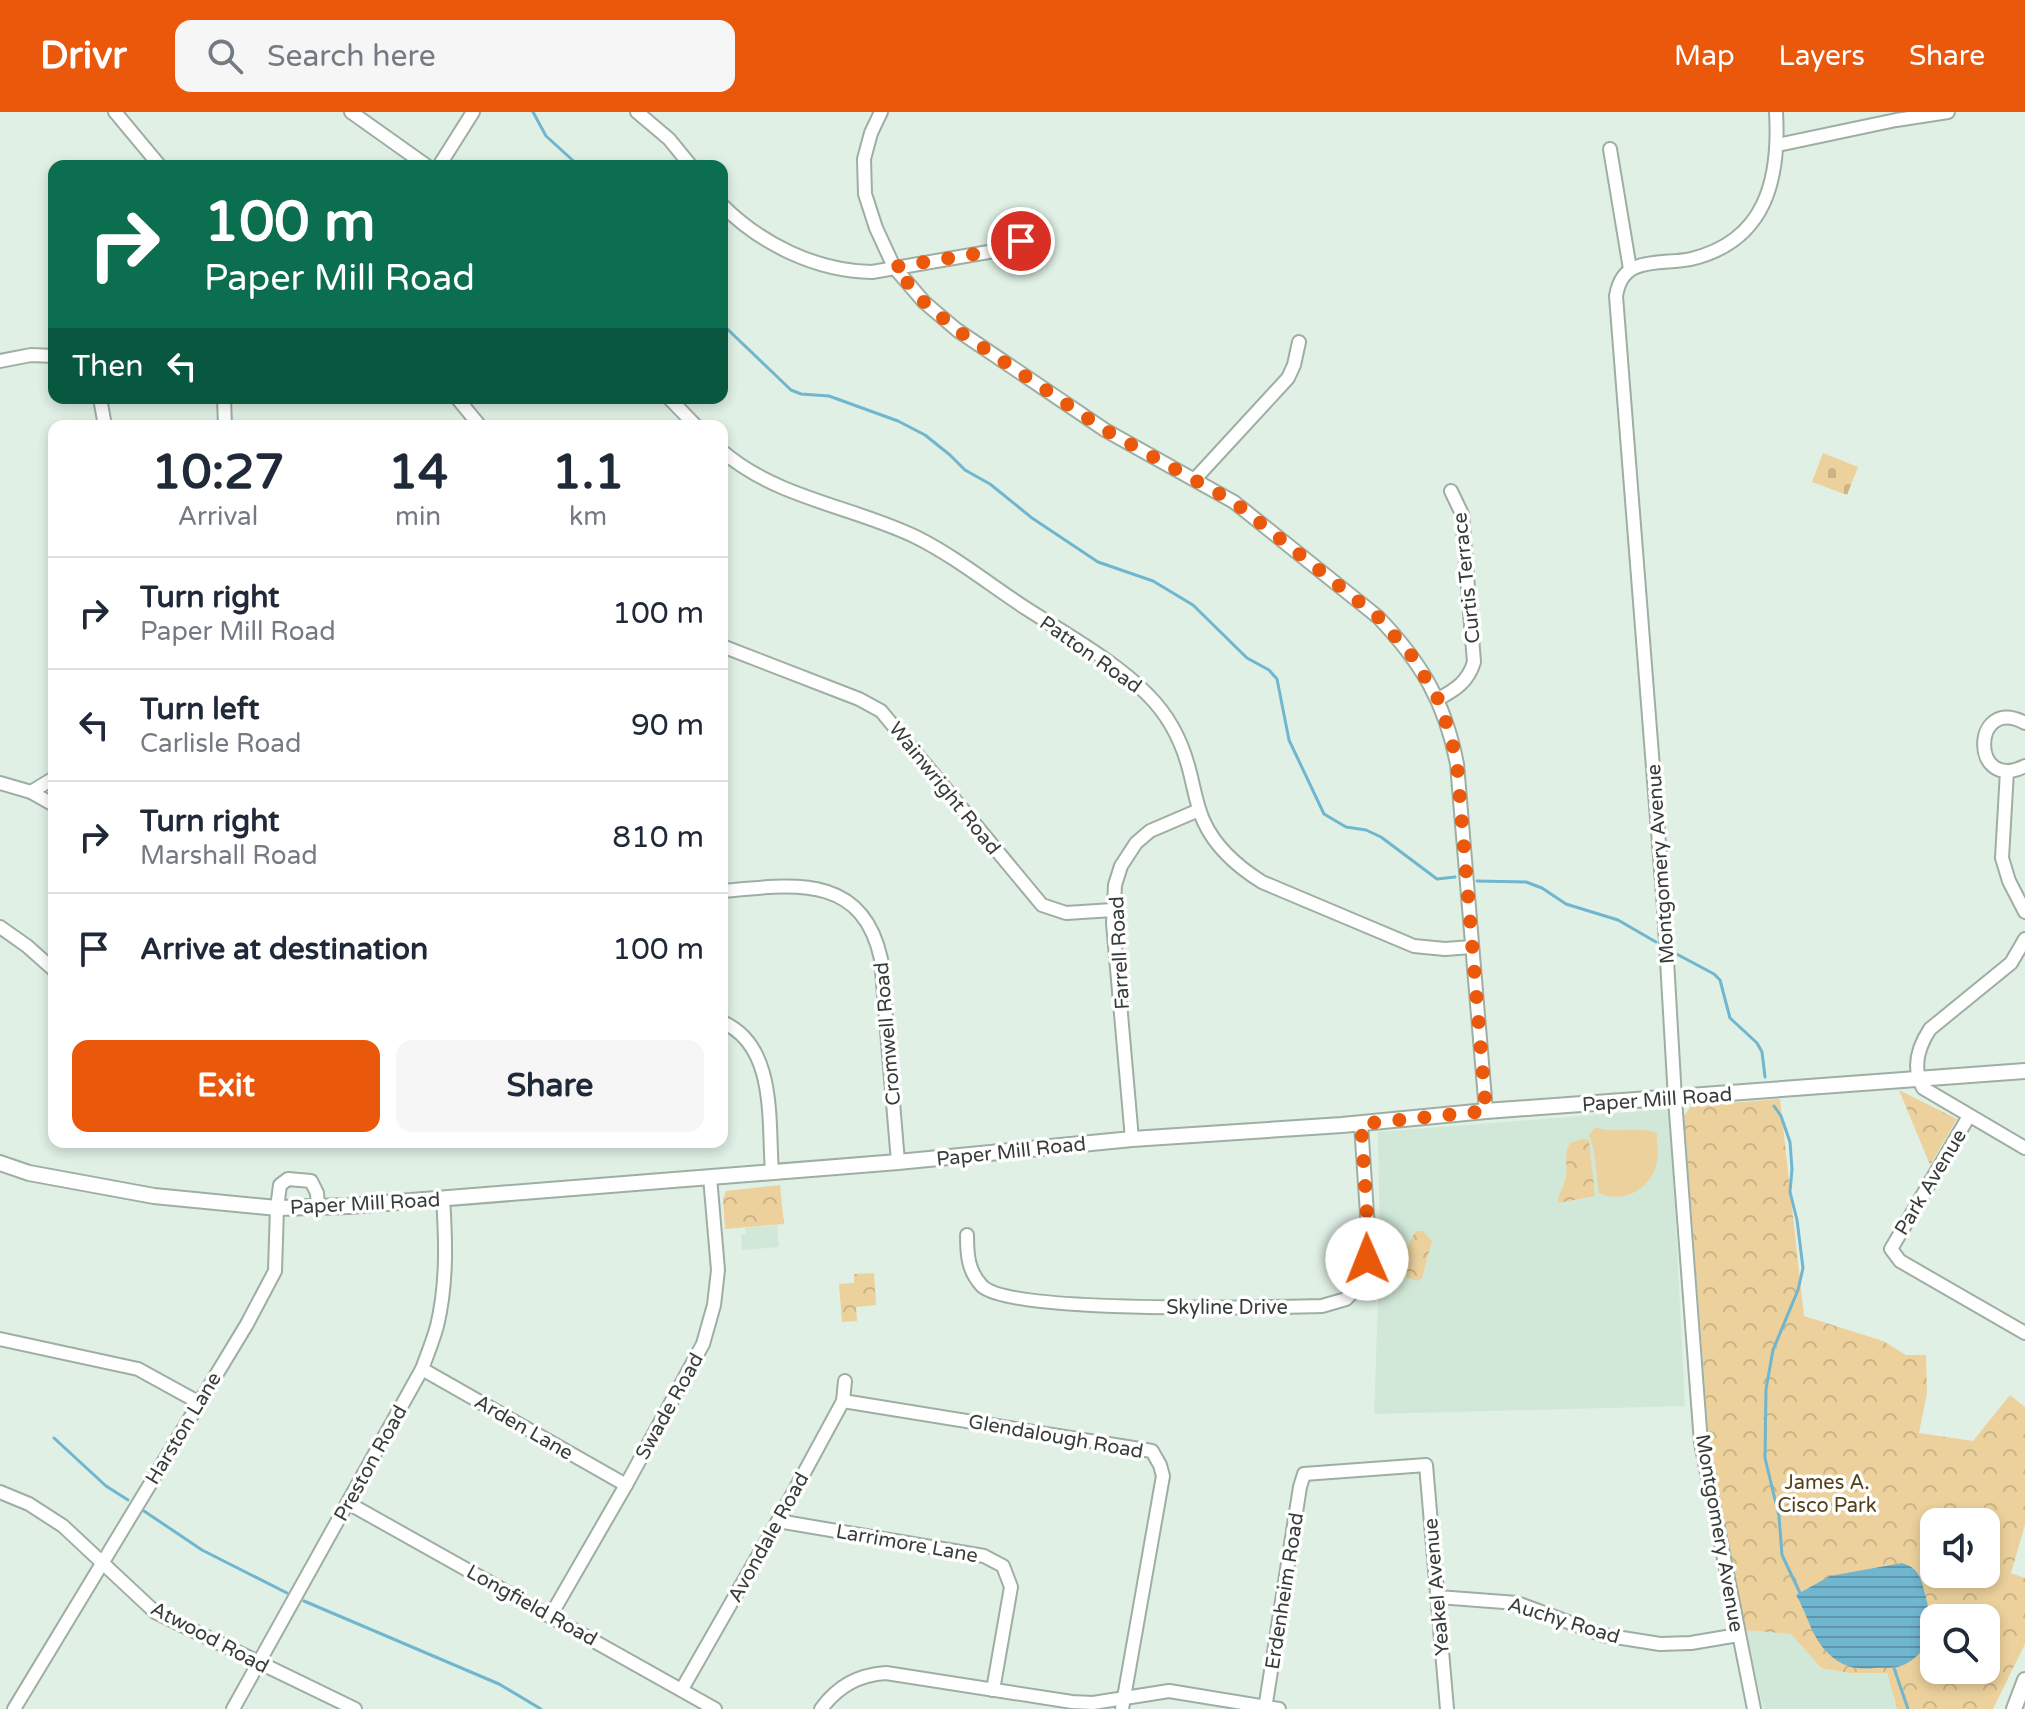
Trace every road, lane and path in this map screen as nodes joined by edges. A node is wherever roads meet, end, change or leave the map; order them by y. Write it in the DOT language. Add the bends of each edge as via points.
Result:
graph roads {
  1 [pos="115,112"];
  2 [pos="351,112"];
  3 [pos="473,112"];
  4 [pos="637,112"];
  5 [pos="881,112"];
  6 [pos="1776,112"];
  7 [pos="1948,112"];
  8 [pos="1778,145"];
  9 [pos="1610,149"];
  10 [pos="155,160"];
  11 [pos="419,160"];
  12 [pos="443,160"];
  13 [pos="686,160"];
  14 [pos="728,210"];
  15 [pos="1021,241"];
  16 [pos="894,267"];
  17 [pos="1630,269"];
  18 [pos="1299,342"];
  19 [pos="48,356"];
  20 [pos="0,361"];
  21 [pos="462,404"];
  22 [pos="675,404"];
  23 [pos="475,420"];
  24 [pos="690,420"];
  25 [pos="728,455"];
  26 [pos="1195,479"];
  27 [pos="1451,491"];
  28 [pos="728,648"];
  29 [pos="1438,699"];
  30 [pos="2025,723"];
  31 [pos="2025,766"];
  32 [pos="2007,771"];
  33 [pos="48,782"];
  34 [pos="0,783"];
  35 [pos="31,792"];
  36 [pos="48,802"];
  37 [pos="1199,810"];
  38 [pos="728,891"];
  39 [pos="1113,910"];
  40 [pos="2025,912"];
  41 [pos="0,927"];
  42 [pos="2025,939"];
  43 [pos="1472,947"];
  44 [pos="48,965"];
  45 [pos="728,1025"];
  46 [pos="2025,1071"];
  47 [pos="1918,1080"];
  48 [pos="1675,1099"];
  49 [pos="1486,1111"];
  50 [pos="1969,1116"];
  51 [pos="1361,1124"];
  52 [pos="1132,1139"];
  53 [pos="2025,1148"];
  54 [pos="898,1162"];
  55 [pos="0,1163"];
  56 [pos="772,1172"];
  57 [pos="710,1177"];
  58 [pos="443,1199"];
  59 [pos="318,1207"];
  60 [pos="277,1208"];
  61 [pos="967,1235"];
  62 [pos="2025,1333"];
  63 [pos="0,1339"];
  64 [pos="422,1369"];
  65 [pos="845,1381"];
  66 [pos="843,1401"];
  67 [pos="198,1402"];
  68 [pos="1426,1465"];
  69 [pos="626,1485"];
  70 [pos="0,1492"];
  71 [pos="348,1503"];
  72 [pos="778,1521"];
  73 [pos="102,1563"];
  74 [pos="1438,1597"];
  75 [pos="551,1615"];
  76 [pos="1738,1635"];
  77 [pos="259,1663"];
  78 [pos="2025,1680"];
  79 [pos="682,1689"];
  80 [pos="993,1690"];
  81 [pos="1123,1703"];
  82 [pos="1265,1708"];
  83 [pos="14,1709"];
  84 [pos="233,1709"];
  85 [pos="355,1709"];
  86 [pos="715,1709"];
  87 [pos="821,1709"];
  88 [pos="1279,1709"];
  89 [pos="1447,1709"];
  90 [pos="1754,1709"];
  91 [pos="2014,1709"];
  1 -- 10 [label="street"];
  2 -- 11 [label="street"];
  3 -- 12 [label="street"];
  4 -- 13 [label="street"];
  5 -- 16 [label="street" via="864,159 864,186"];
  6 -- 8 [label="street"];
  7 -- 8 [label="street"];
  8 -- 17 [label="street" via="1770,190 1737,236 1695,258"];
  9 -- 17 [label="street"];
  14 -- 16 [label="street" via="757,234 810,261 855,272"];
  15 -- 16 [label="street" via="1006,249"];
  16 -- 26 [label="street" via="957,330 1105,430"];
  17 -- 48 [label="street, Montgomery Avenue" via="1618,286 1615,309"];
  18 -- 26 [label="street" via="1288,378"];
  19 -- 20 [label="street"];
  21 -- 23 [label="street"];
  22 -- 24 [label="street"];
  25 -- 37 [label="street, Patton Road" via="773,485 915,537 1133,682 1174,731"];
  26 -- 29 [label="street" via="1234,502 1378,617 1412,656"];
  27 -- 29 [label="street, Curtis Terrace" via="1462,514 1474,662 1462,684"];
  28 -- 39 [label="street, Wainwright Road" via="881,711 1042,905 1066,913"];
  29 -- 43 [label="street" via="1457,764"];
  30 -- 32 [label="street" via="2001,719 1983,737 1985,756"];
  31 -- 32 [label="street"];
  32 -- 40 [label="street" via="2002,858"];
  33 -- 35 [label="street"];
  34 -- 35 [label="street"];
  35 -- 36 [label="street"];
  37 -- 39 [label="street, Farrell Road" via="1156,828 1136,843 1119,873"];
  37 -- 43 [label="street, Patton Road" via="1225,853 1262,882 1414,946"];
  38 -- 54 [label="street, Cromwell Road" via="816,887 845,900 875,934"];
  39 -- 52 [label="street, Farrell Road"];
  41 -- 44 [label="street"];
  42 -- 47 [label="street" via="2011,963 1930,1029 1918,1054"];
  43 -- 49 [label="street"];
  45 -- 56 [label="street" via="749,1042 762,1064"];
  46 -- 47 [label="main road, Paper Mill Road"];
  47 -- 48 [label="main road, Paper Mill Road"];
  47 -- 50 [label="street"];
  48 -- 49 [label="main road, Paper Mill Road"];
  48 -- 76 [label="street, Montgomery Avenue" via="1701,1443"];
  49 -- 51 [label="main road, Paper Mill Road"];
  50 -- 53 [label="street"];
  50 -- 62 [label="street, Park Avenue" via="1891,1249 1900,1261"];
  51 -- 52 [label="main road, Paper Mill Road"];
  51 -- 61 [label="street, Skyline Drive" via="1368,1229 1364,1280 1346,1299 1322,1306 1151,1308 1006,1297 983,1287 967,1261"];
  52 -- 54 [label="main road, Paper Mill Road"];
  54 -- 56 [label="main road, Paper Mill Road"];
  55 -- 60 [label="main road, Paper Mill Road" via="154,1196"];
  56 -- 57 [label="main road, Paper Mill Road"];
  57 -- 58 [label="main road, Paper Mill Road"];
  57 -- 69 [label="street, Swade Road" via="718,1270 708,1330"];
  58 -- 59 [label="main road, Paper Mill Road"];
  58 -- 64 [label="street, Preston Road" via="441,1299"];
  59 -- 60 [label="main road, Paper Mill Road"];
  59 -- 60 [label="street" via="311,1181 288,1179 280,1185"];
  60 -- 67 [label="street, Harston Lane" via="275,1271"];
  63 -- 67 [label="street" via="138,1369"];
  64 -- 69 [label="street, Arden Lane"];
  64 -- 71 [label="street, Preston Road"];
  65 -- 66 [label="street, Avondale Road"];
  66 -- 72 [label="street, Avondale Road"];
  66 -- 81 [label="street, Glendalough Road" via="1152,1451 1163,1476"];
  67 -- 73 [label="street, Harston Lane"];
  68 -- 74 [label="street, Yeakel Avenue"];
  68 -- 82 [label="street, Erdenheim Road" via="1304,1474"];
  69 -- 75 [label="street, Swade Road"];
  70 -- 73 [label="street, Atwood Road" via="45,1513"];
  71 -- 75 [label="street, Longfield Road"];
  71 -- 77 [label="street, Preston Road"];
  72 -- 79 [label="street, Avondale Road"];
  72 -- 80 [label="street, Larrimore Lane" via="984,1556 1003,1566 1011,1587"];
  73 -- 77 [label="street, Atwood Road" via="155,1612"];
  73 -- 83 [label="street, Harston Lane"];
  74 -- 76 [label="street, Auchy Road" via="1517,1603 1603,1635 1660,1644"];
  74 -- 89 [label="street, Yeakel Avenue"];
  75 -- 79 [label="street, Longfield Road"];
  76 -- 90 [label="street, Montgomery Avenue"];
  77 -- 84 [label="street, Preston Road"];
  77 -- 85 [label="street, Atwood Road"];
  78 -- 91 [label="main road"];
  79 -- 86 [label="street, Longfield Road"];
  80 -- 81 [label="street" via="1072,1702"];
  80 -- 87 [label="street" via="886,1673 840,1688"];
  81 -- 82 [label="street" via="1169,1691"];
  82 -- 88 [label="street"];
}
